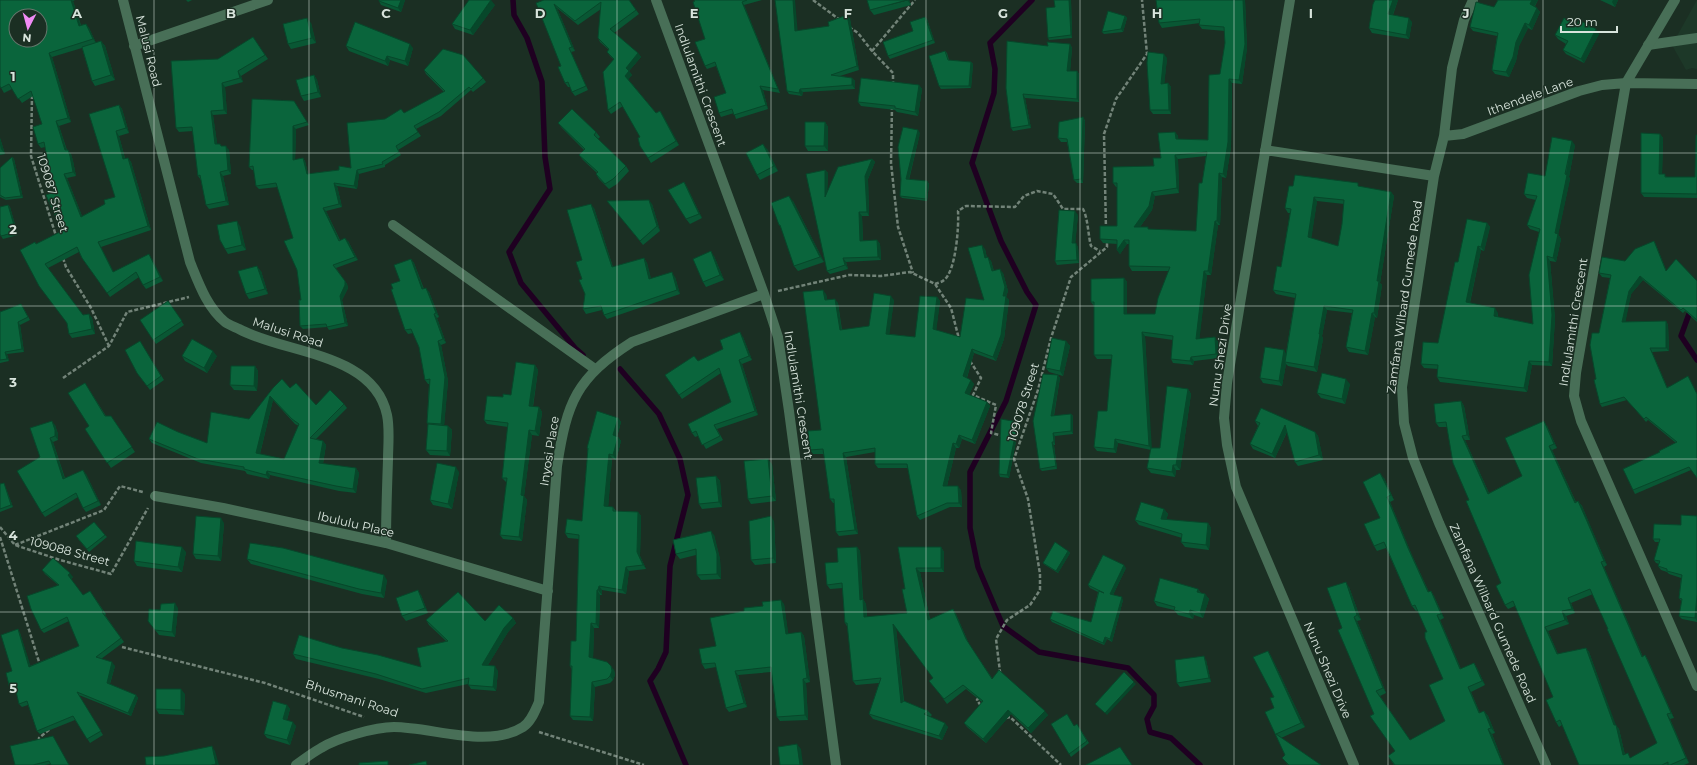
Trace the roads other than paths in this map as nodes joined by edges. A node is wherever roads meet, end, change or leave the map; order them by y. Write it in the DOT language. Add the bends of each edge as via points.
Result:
graph roads {
  1 [pos="122,0"];
  2 [pos="268,0"];
  3 [pos="656,0"];
  4 [pos="1290,0"];
  5 [pos="1473,0"];
  6 [pos="1675,0"];
  7 [pos="1697,38"];
  8 [pos="1648,45"];
  9 [pos="134,46"];
  10 [pos="1626,84"];
  11 [pos="1697,84"];
  12 [pos="1444,136"];
  13 [pos="1265,150"];
  14 [pos="1434,176"];
  15 [pos="393,224"];
  16 [pos="764,294"];
  17 [pos="595,369"];
  18 [pos="155,496"];
  19 [pos="386,543"];
  20 [pos="548,591"];
  21 [pos="1697,686"];
  22 [pos="523,727"];
  23 [pos="296,765"];
  24 [pos="836,765"];
  25 [pos="1354,765"];
  26 [pos="1546,765"];
  1 -- 9 [label="street, Malusi Road"];
  2 -- 9 [label="street"];
  3 -- 16 [label="street, Indlulamithi Crescent"];
  4 -- 13 [label="street, Nunu Shezi Drive"];
  5 -- 12 [label="street, Zamfana Wilbard Gumede Road" via="1464,20 1452,68"];
  6 -- 8 [label="street, Indlulamithi Crescent"];
  7 -- 8 [label="street"];
  8 -- 10 [label="street, Indlulamithi Crescent"];
  9 -- 19 [label="street, Malusi Road" via="190,262 201,290 210,304 226,322 251,336 330,359 354,370 370,382 380,397 387,415 388,434"];
  10 -- 11 [label="street, Ithendele Lane"];
  10 -- 12 [label="street, Ithendele Lane" via="1602,85 1463,134"];
  10 -- 21 [label="street, Indlulamithi Crescent" via="1574,396 1581,421"];
  12 -- 14 [label="street, Zamfana Wilbard Gumede Road"];
  13 -- 14 [label="street"];
  13 -- 25 [label="street, Nunu Shezi Drive" via="1227,383 1224,418 1227,446 1236,487"];
  14 -- 26 [label="street, Zamfana Wilbard Gumede Road" via="1402,387 1404,423 1412,458"];
  15 -- 17 [label="street"];
  16 -- 17 [label="street, Inyosi Place" via="632,342 612,354"];
  16 -- 24 [label="street, Indlulamithi Crescent" via="778,337"];
  17 -- 20 [label="street, Inyosi Place" via="569,407 561,439"];
  18 -- 19 [label="street, Ibululu Place"];
  19 -- 20 [label="street, Ibululu Place"];
  20 -- 22 [label="street, Inyosi Place" via="539,702 531,719"];
  22 -- 23 [label="street, Bhusmani Road" via="509,734 496,736 464,736 394,727 360,733 321,747"];
}
